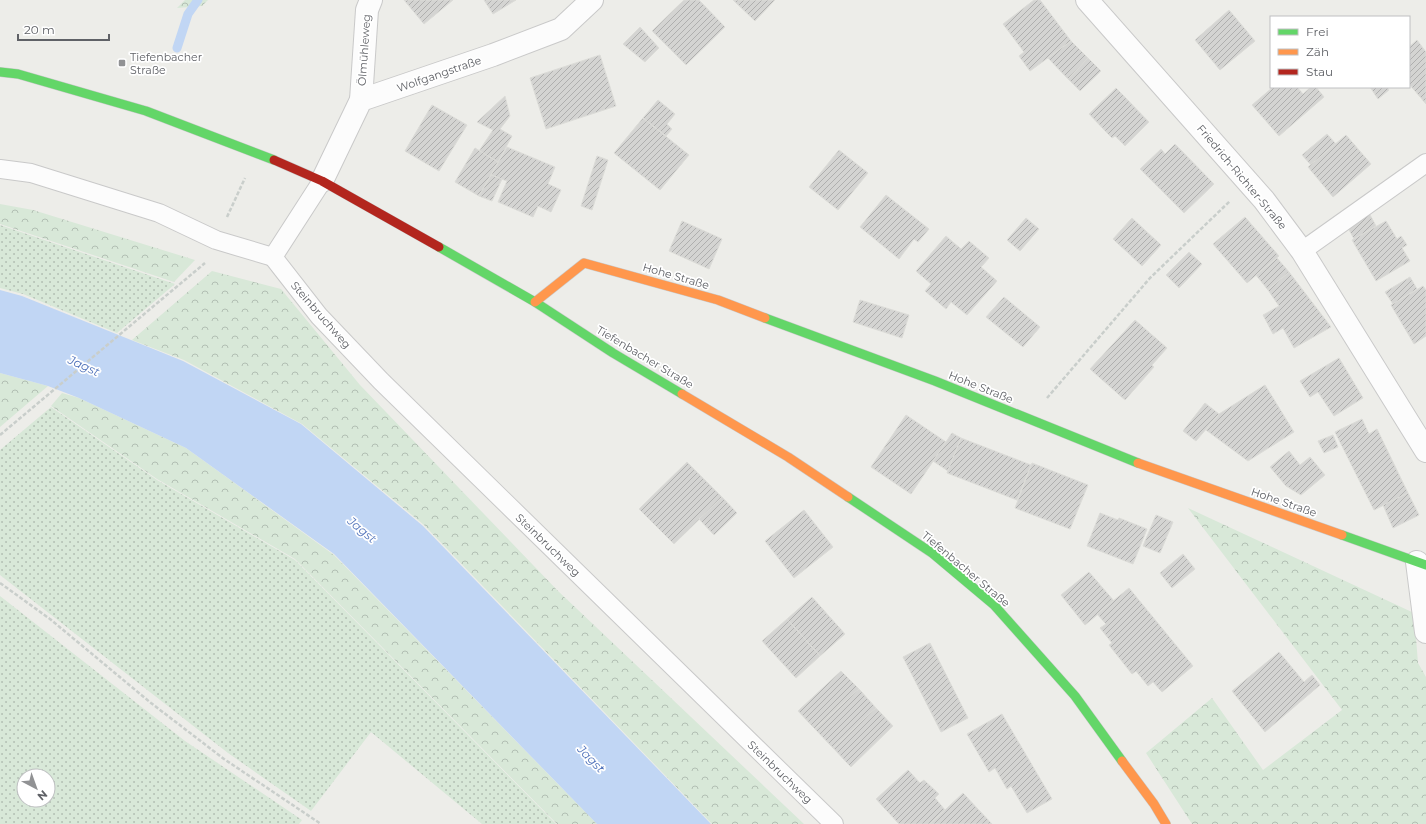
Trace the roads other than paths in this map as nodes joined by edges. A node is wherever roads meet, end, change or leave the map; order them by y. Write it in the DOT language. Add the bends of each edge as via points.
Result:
graph roads {
  1 [pos="371,0"];
  2 [pos="592,0"];
  3 [pos="1087,0"];
  4 [pos="0,72"];
  5 [pos="361,100"];
  6 [pos="1426,163"];
  7 [pos="0,169"];
  8 [pos="322,181"];
  9 [pos="1302,251"];
  10 [pos="273,257"];
  11 [pos="534,302"];
  12 [pos="1426,451"];
  13 [pos="1422,563"];
  14 [pos="1426,632"];
  15 [pos="834,824"];
  16 [pos="1166,824"];
  1 -- 5 [label="street, Ölmühleweg" via="367,10"];
  2 -- 5 [label="street, Wolfgangstraße" via="561,29 494,55"];
  3 -- 9 [label="street, Friedrich-Richter-Straße" via="1250,183"];
  4 -- 8 [label="main road, Tiefenbacher Straße" via="18,74 146,111"];
  5 -- 8 [label="street"];
  6 -- 9 [label="lane"];
  7 -- 10 [label="lane" via="31,173 159,213 216,240"];
  8 -- 10 [label="lane"];
  8 -- 11 [label="main road, Tiefenbacher Straße"];
  9 -- 12 [label="street, Friedrich-Richter-Straße"];
  10 -- 15 [label="lane, Steinbruchweg" via="319,316 381,381"];
  11 -- 13 [label="main road, Hohe Straße" via="584,263 718,300 935,381 1135,462"];
  11 -- 16 [label="main road, Tiefenbacher Straße" via="788,457 949,567 994,605 1075,696"];
  13 -- 14 [label="street"];
}
